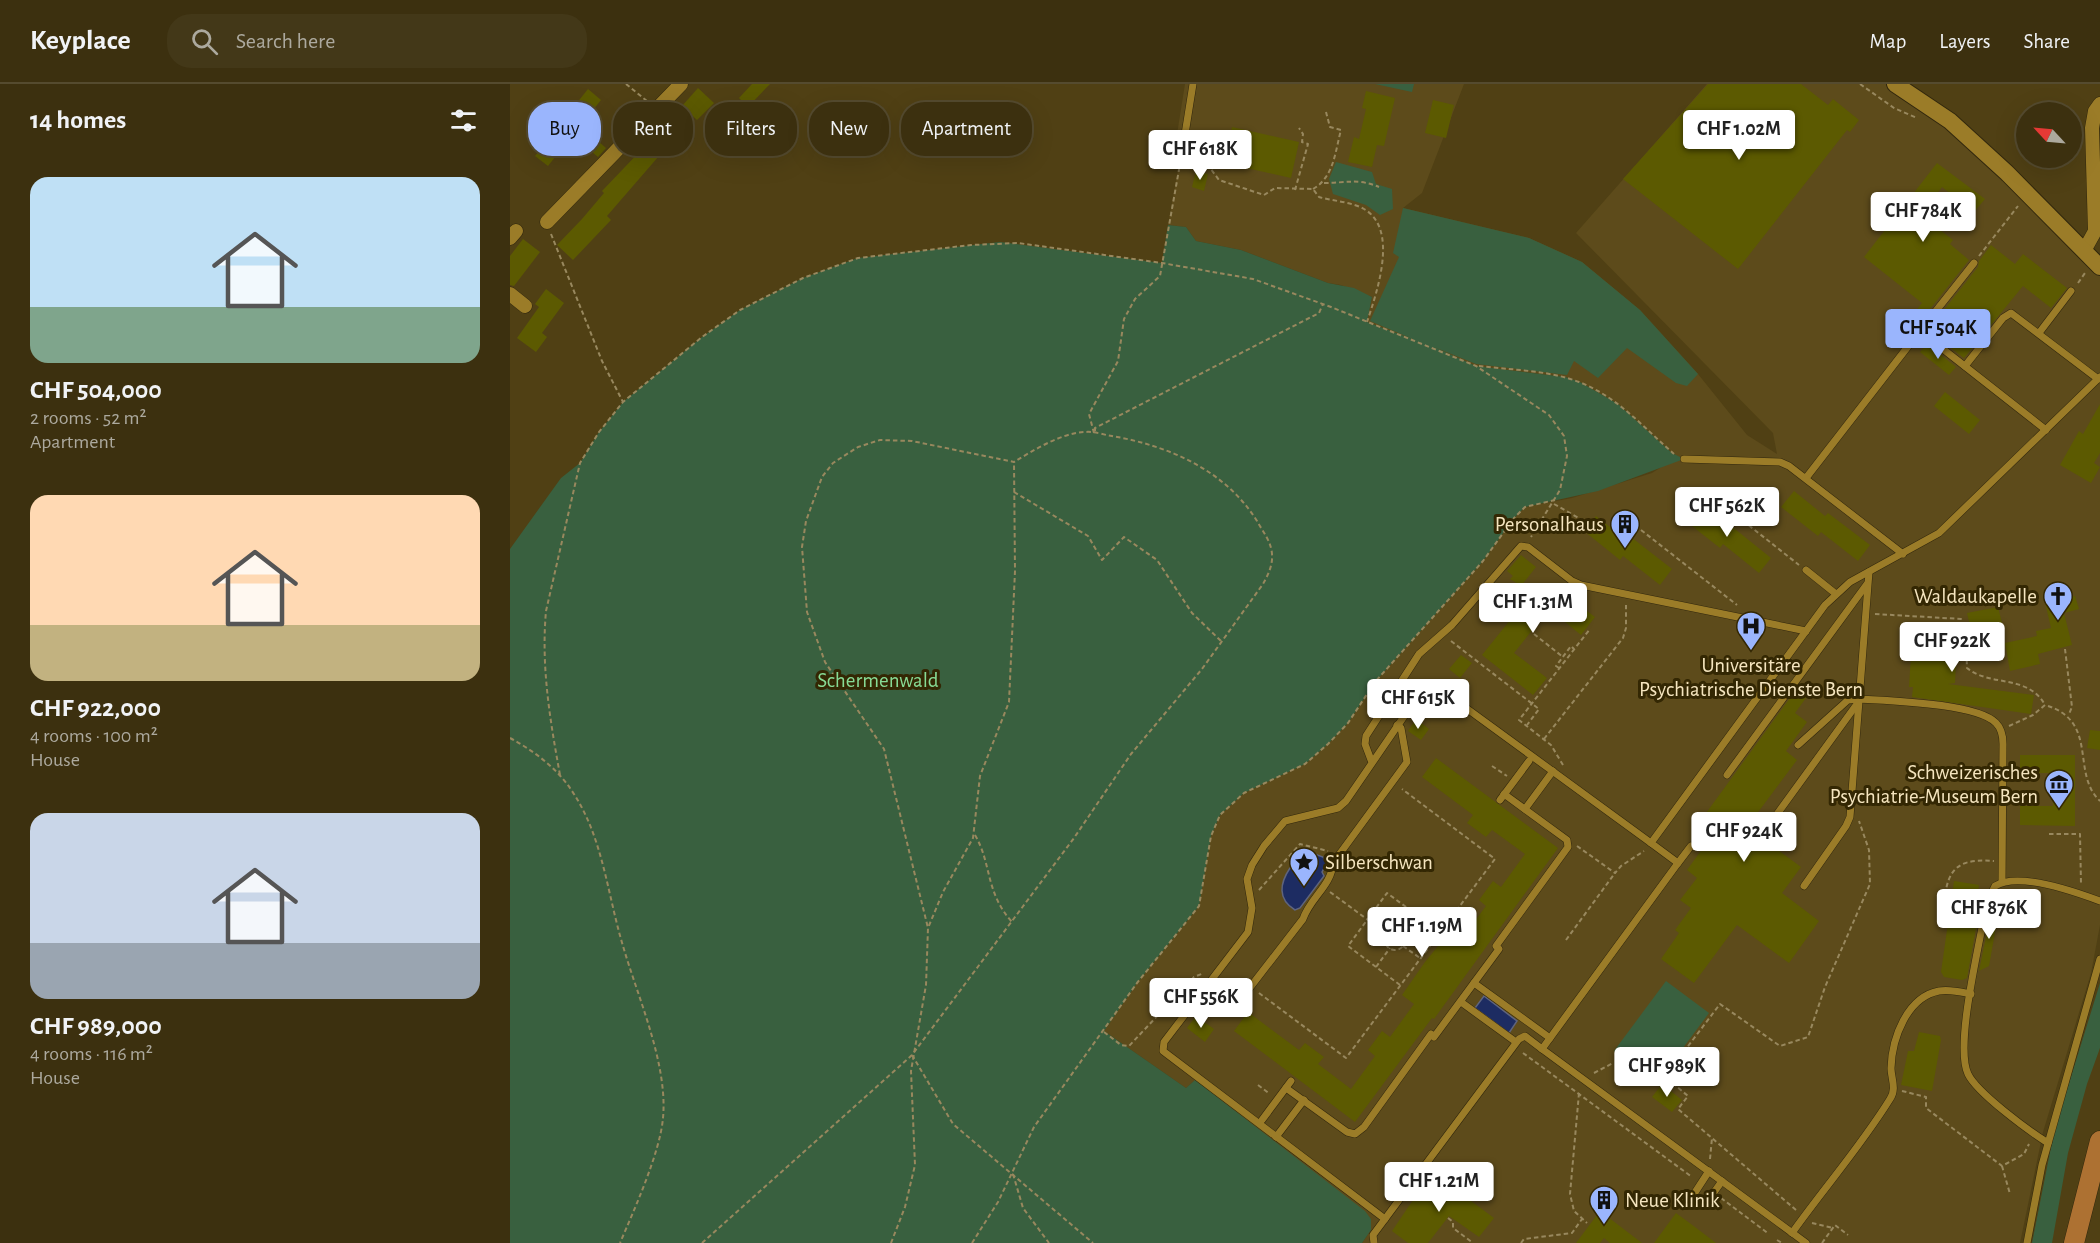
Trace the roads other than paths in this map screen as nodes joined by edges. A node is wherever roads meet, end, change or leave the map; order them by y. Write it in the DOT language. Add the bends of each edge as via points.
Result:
graph roads {
  1 [pos="681,84"];
  2 [pos="1192,84"];
  3 [pos="1895,84"];
  4 [pos="2100,104"];
  5 [pos="1182,149"];
  6 [pos="547,222"];
  7 [pos="2093,260"];
  8 [pos="1974,263"];
  9 [pos="2071,291"];
  10 [pos="510,294"];
  11 [pos="525,306"];
  12 [pos="1920,331"];
  13 [pos="2039,333"];
  14 [pos="1965,366"];
  15 [pos="2099,378"];
  16 [pos="2046,430"];
  17 [pos="1684,459"];
  18 [pos="1806,478"];
  19 [pos="1903,555"];
  20 [pos="1806,570"];
  21 [pos="1869,572"];
  22 [pos="1868,583"];
  23 [pos="1836,594"];
  24 [pos="1806,631"];
  25 [pos="1859,700"];
  26 [pos="1397,725"];
  27 [pos="1798,745"];
  28 [pos="1371,760"];
  29 [pos="1529,760"];
  30 [pos="1553,771"];
  31 [pos="1727,776"];
  32 [pos="1525,809"];
  33 [pos="1764,832"];
  34 [pos="1651,843"];
  35 [pos="1691,846"];
  36 [pos="1678,863"];
  37 [pos="2002,882"];
  38 [pos="1804,886"];
  39 [pos="2100,901"];
  40 [pos="2100,959"];
  41 [pos="1474,983"];
  42 [pos="1971,994"];
  43 [pos="1461,1002"];
  44 [pos="1190,1006"];
  45 [pos="1550,1038"];
  46 [pos="1515,1044"];
  47 [pos="1542,1049"];
  48 [pos="1304,1100"];
  49 [pos="1262,1120"];
  50 [pos="1276,1137"];
  51 [pos="2100,1141"];
  52 [pos="2048,1143"];
  53 [pos="2097,1163"];
  54 [pos="1709,1171"];
  55 [pos="1722,1181"];
  56 [pos="1385,1219"];
  57 [pos="1792,1233"];
  58 [pos="1374,1243"];
  59 [pos="1806,1243"];
  60 [pos="2027,1243"];
  61 [pos="2074,1243"];
  1 -- 6 [label="street"];
  2 -- 5 [label="lane"];
  3 -- 7 [label="street" via="1950,122"];
  4 -- 7 [label="street" via="2092,128"];
  8 -- 12 [label="lane"];
  9 -- 13 [label="lane"];
  10 -- 11 [label="street"];
  12 -- 14 [label="lane"];
  12 -- 18 [label="lane"];
  13 -- 14 [label="lane" via="2015,314 2007,314"];
  13 -- 15 [label="lane"];
  14 -- 16 [label="lane"];
  15 -- 16 [label="lane"];
  16 -- 19 [label="lane" via="1939,533"];
  17 -- 18 [label="lane" via="1779,462"];
  18 -- 19 [label="lane"];
  19 -- 21 [label="lane"];
  20 -- 23 [label="lane"];
  21 -- 22 [label="lane"];
  21 -- 23 [label="lane"];
  22 -- 25 [label="lane"];
  22 -- 31 [label="lane"];
  23 -- 24 [label="lane"];
  24 -- 28 [label="lane" via="1576,583 1524,546 1419,654 1366,736"];
  24 -- 34 [label="lane"];
  25 -- 27 [label="lane" via="1848,700"];
  25 -- 33 [label="lane"];
  25 -- 37 [label="lane" via="1968,710 1988,717 2001,729"];
  25 -- 38 [label="lane" via="1846,826"];
  26 -- 28 [label="lane"];
  26 -- 30 [label="lane" via="1421,692 1436,687"];
  26 -- 44 [label="lane" via="1401,728 1407,762 1339,855 1332,874 1252,987 1245,994 1194,1009"];
  28 -- 44 [label="lane" via="1338,808 1293,817 1278,829 1249,872 1252,917 1248,932"];
  29 -- 32 [label="lane" via="1502,797"];
  30 -- 32 [label="lane"];
  30 -- 34 [label="lane"];
  32 -- 41 [label="lane" via="1567,840 1565,851"];
  34 -- 36 [label="lane"];
  35 -- 36 [label="lane"];
  36 -- 45 [label="lane"];
  37 -- 39 [label="lane" via="2046,885"];
  37 -- 42 [label="lane" via="1988,898"];
  40 -- 52 [label="lane"];
  41 -- 43 [label="lane"];
  41 -- 45 [label="lane"];
  42 -- 52 [label="lane" via="1963,1043 1969,1076 1979,1089"];
  42 -- 57 [label="lane" via="1934,993 1923,998 1908,1014 1893,1054 1894,1089 1890,1100"];
  43 -- 46 [label="lane"];
  43 -- 48 [label="lane" via="1434,1037 1431,1034 1360,1132 1347,1132"];
  44 -- 50 [label="lane" via="1164,1042 1163,1051"];
  45 -- 47 [label="lane"];
  46 -- 47 [label="lane" via="1524,1036"];
  46 -- 56 [label="lane"];
  47 -- 54 [label="lane"];
  48 -- 49 [label="lane" via="1289,1084"];
  48 -- 50 [label="lane"];
  50 -- 56 [label="lane"];
  51 -- 53 [label="main road"];
  52 -- 60 [label="lane"];
  53 -- 61 [label="main road"];
  54 -- 55 [label="lane"];
  54 -- 55 [label="lane" via="1694,1196 1699,1205 1705,1205"];
  55 -- 57 [label="lane"];
  56 -- 58 [label="lane" via="1373,1234"];
  57 -- 59 [label="lane"];
}
